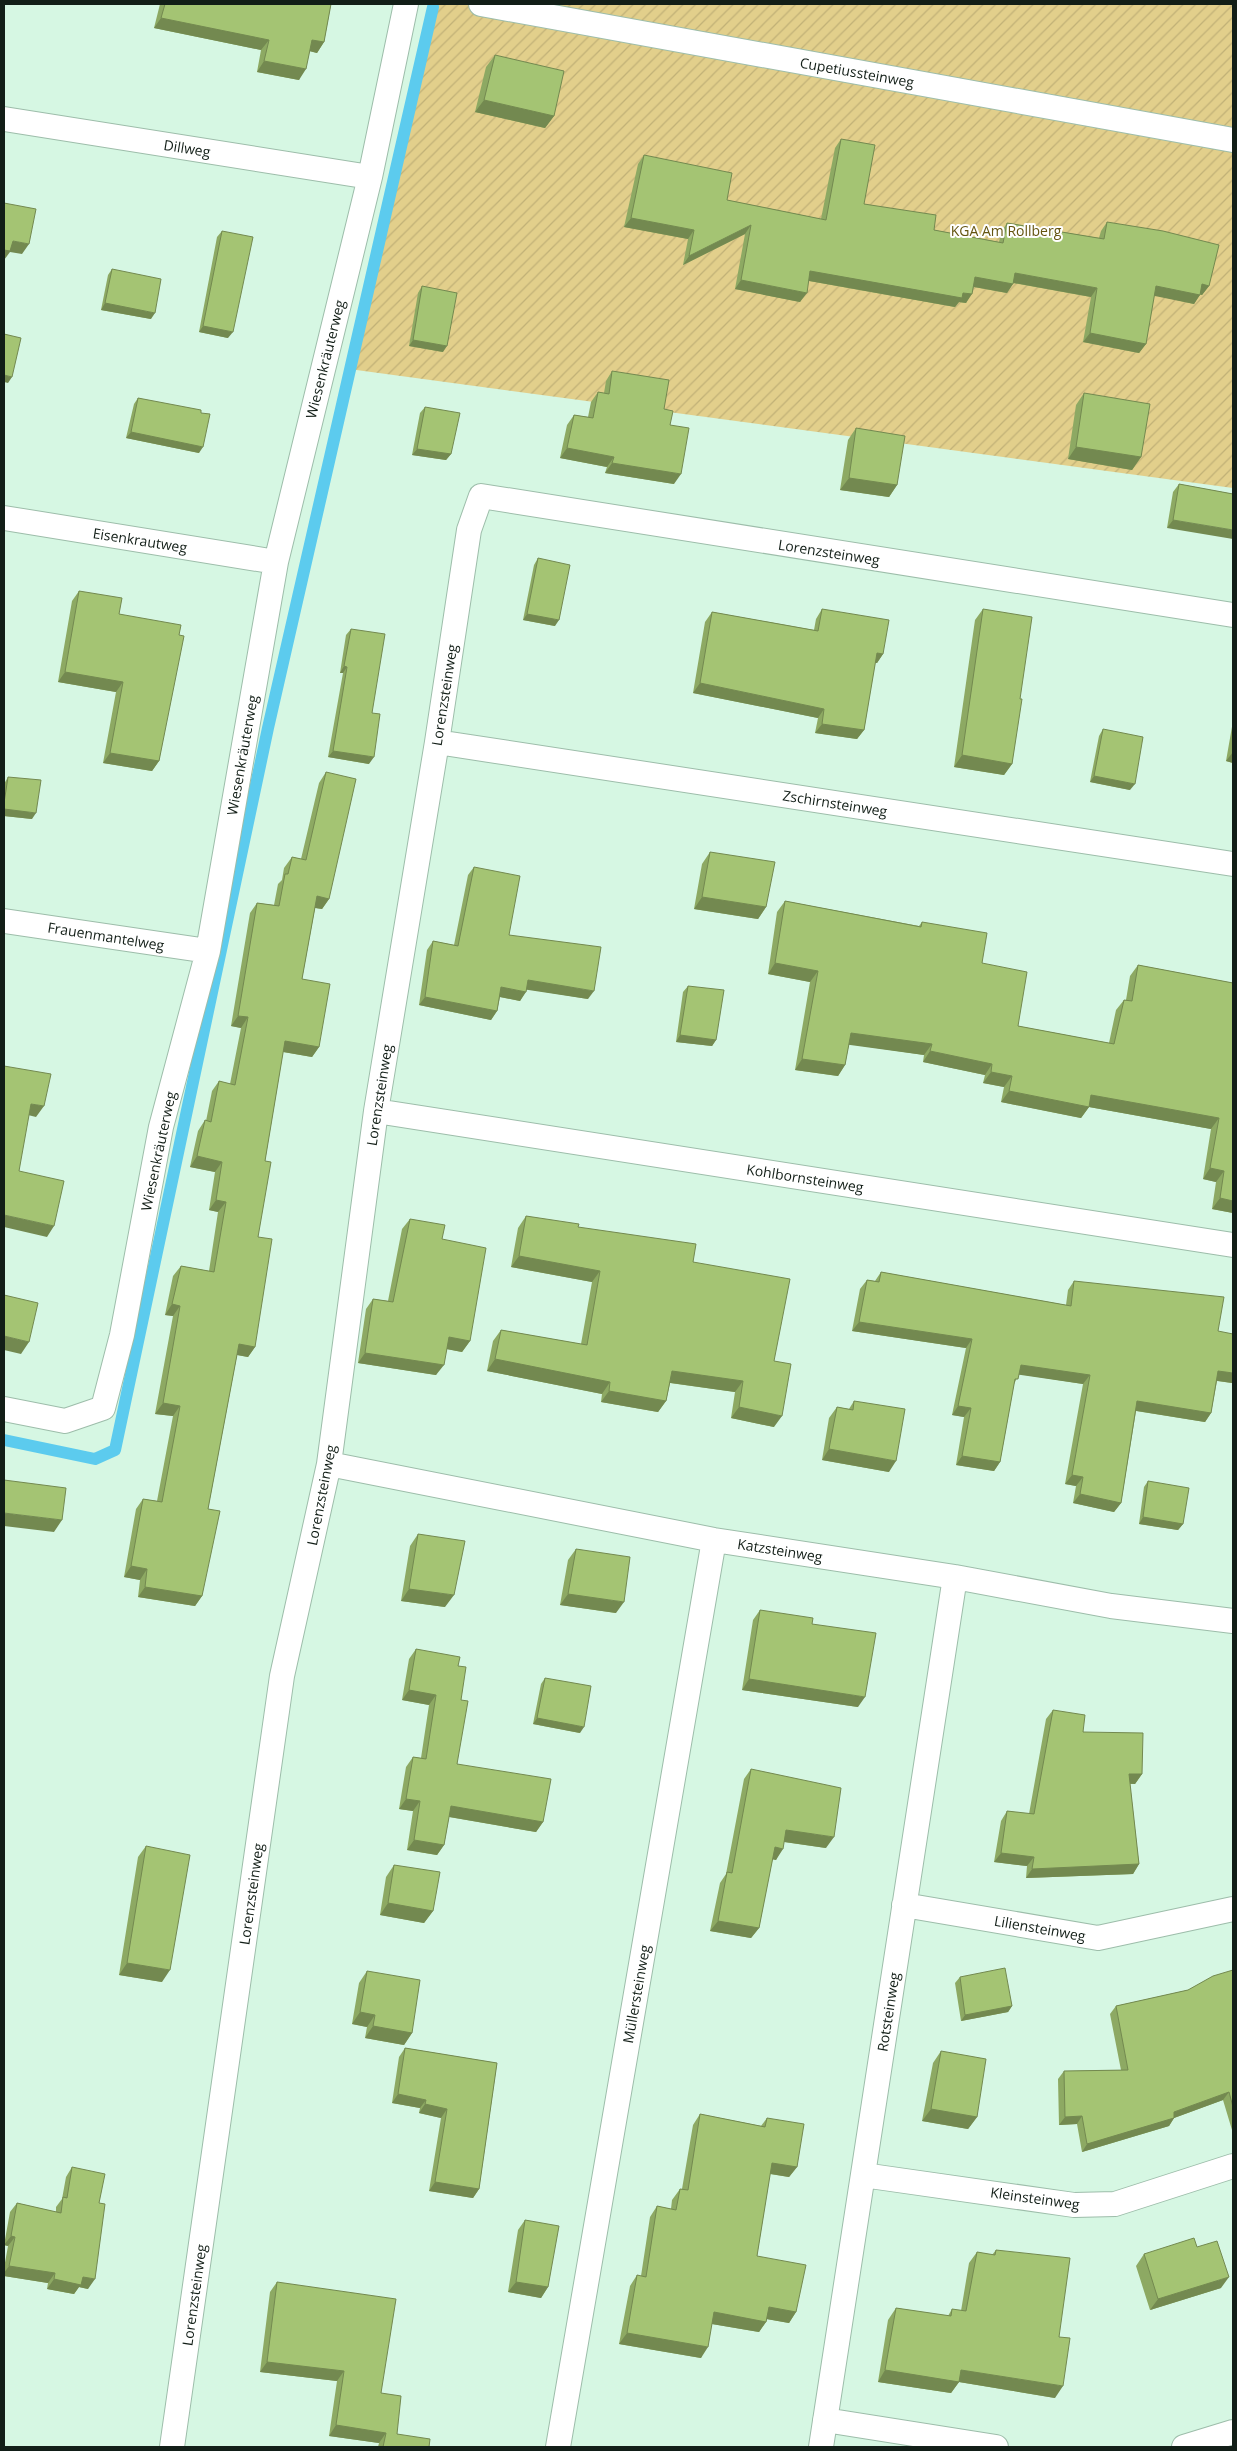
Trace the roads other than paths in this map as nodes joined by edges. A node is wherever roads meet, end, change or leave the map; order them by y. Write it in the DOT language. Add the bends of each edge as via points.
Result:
graph roads {
  1 [pos="406,4"];
  2 [pos="481,4"];
  3 [pos="4,119"];
  4 [pos="1233,140"];
  5 [pos="370,177"];
  6 [pos="4,518"];
  7 [pos="276,562"];
  8 [pos="1233,615"];
  9 [pos="437,742"];
  10 [pos="1233,864"];
  11 [pos="4,921"];
  12 [pos="208,952"];
  13 [pos="376,1111"];
  14 [pos="1233,1245"];
  15 [pos="4,1409"];
  16 [pos="329,1464"];
  17 [pos="714,1540"];
  18 [pos="955,1577"];
  19 [pos="1233,1621"];
  20 [pos="904,1905"];
  21 [pos="1233,1908"];
  22 [pos="1233,2166"];
  23 [pos="863,2175"];
  24 [pos="825,2420"];
  25 [pos="1233,2432"];
  26 [pos="172,2447"];
  27 [pos="558,2447"];
  28 [pos="821,2447"];
  29 [pos="996,2447"];
  30 [pos="1184,2447"];
  1 -- 5 [label="lane, Wiesenkräuterweg"];
  2 -- 4 [label="lane, Cupetiussteinweg"];
  3 -- 5 [label="lane, Dillweg"];
  5 -- 7 [label="lane, Wiesenkräuterweg"];
  6 -- 7 [label="lane, Eisenkrautweg"];
  7 -- 12 [label="lane, Wiesenkräuterweg"];
  8 -- 9 [label="lane, Lorenzsteinweg" via="481,496 469,530"];
  9 -- 10 [label="lane, Zschirnsteinweg"];
  9 -- 13 [label="lane, Lorenzsteinweg"];
  11 -- 12 [label="lane, Frauenmantelweg"];
  12 -- 15 [label="lane, Wiesenkräuterweg" via="161,1127 122,1335 103,1408 65,1421"];
  13 -- 14 [label="lane, Kohlbornsteinweg"];
  13 -- 16 [label="lane, Lorenzsteinweg"];
  16 -- 17 [label="lane, Katzsteinweg"];
  16 -- 26 [label="lane, Lorenzsteinweg" via="282,1676"];
  17 -- 18 [label="lane, Katzsteinweg"];
  17 -- 27 [label="lane, Müllersteinweg"];
  18 -- 19 [label="lane, Katzsteinweg" via="1111,1606"];
  18 -- 20 [label="lane, Rotsteinweg"];
  20 -- 21 [label="lane, Liliensteinweg" via="1098,1938"];
  20 -- 23 [label="lane, Rotsteinweg"];
  22 -- 23 [label="lane, Kleinsteinweg" via="1115,2204 1074,2205"];
  23 -- 24 [label="lane, Rotsteinweg"];
  24 -- 28 [label="lane, Rotsteinweg"];
  24 -- 29 [label="lane"];
  25 -- 30 [label="lane"];
}
